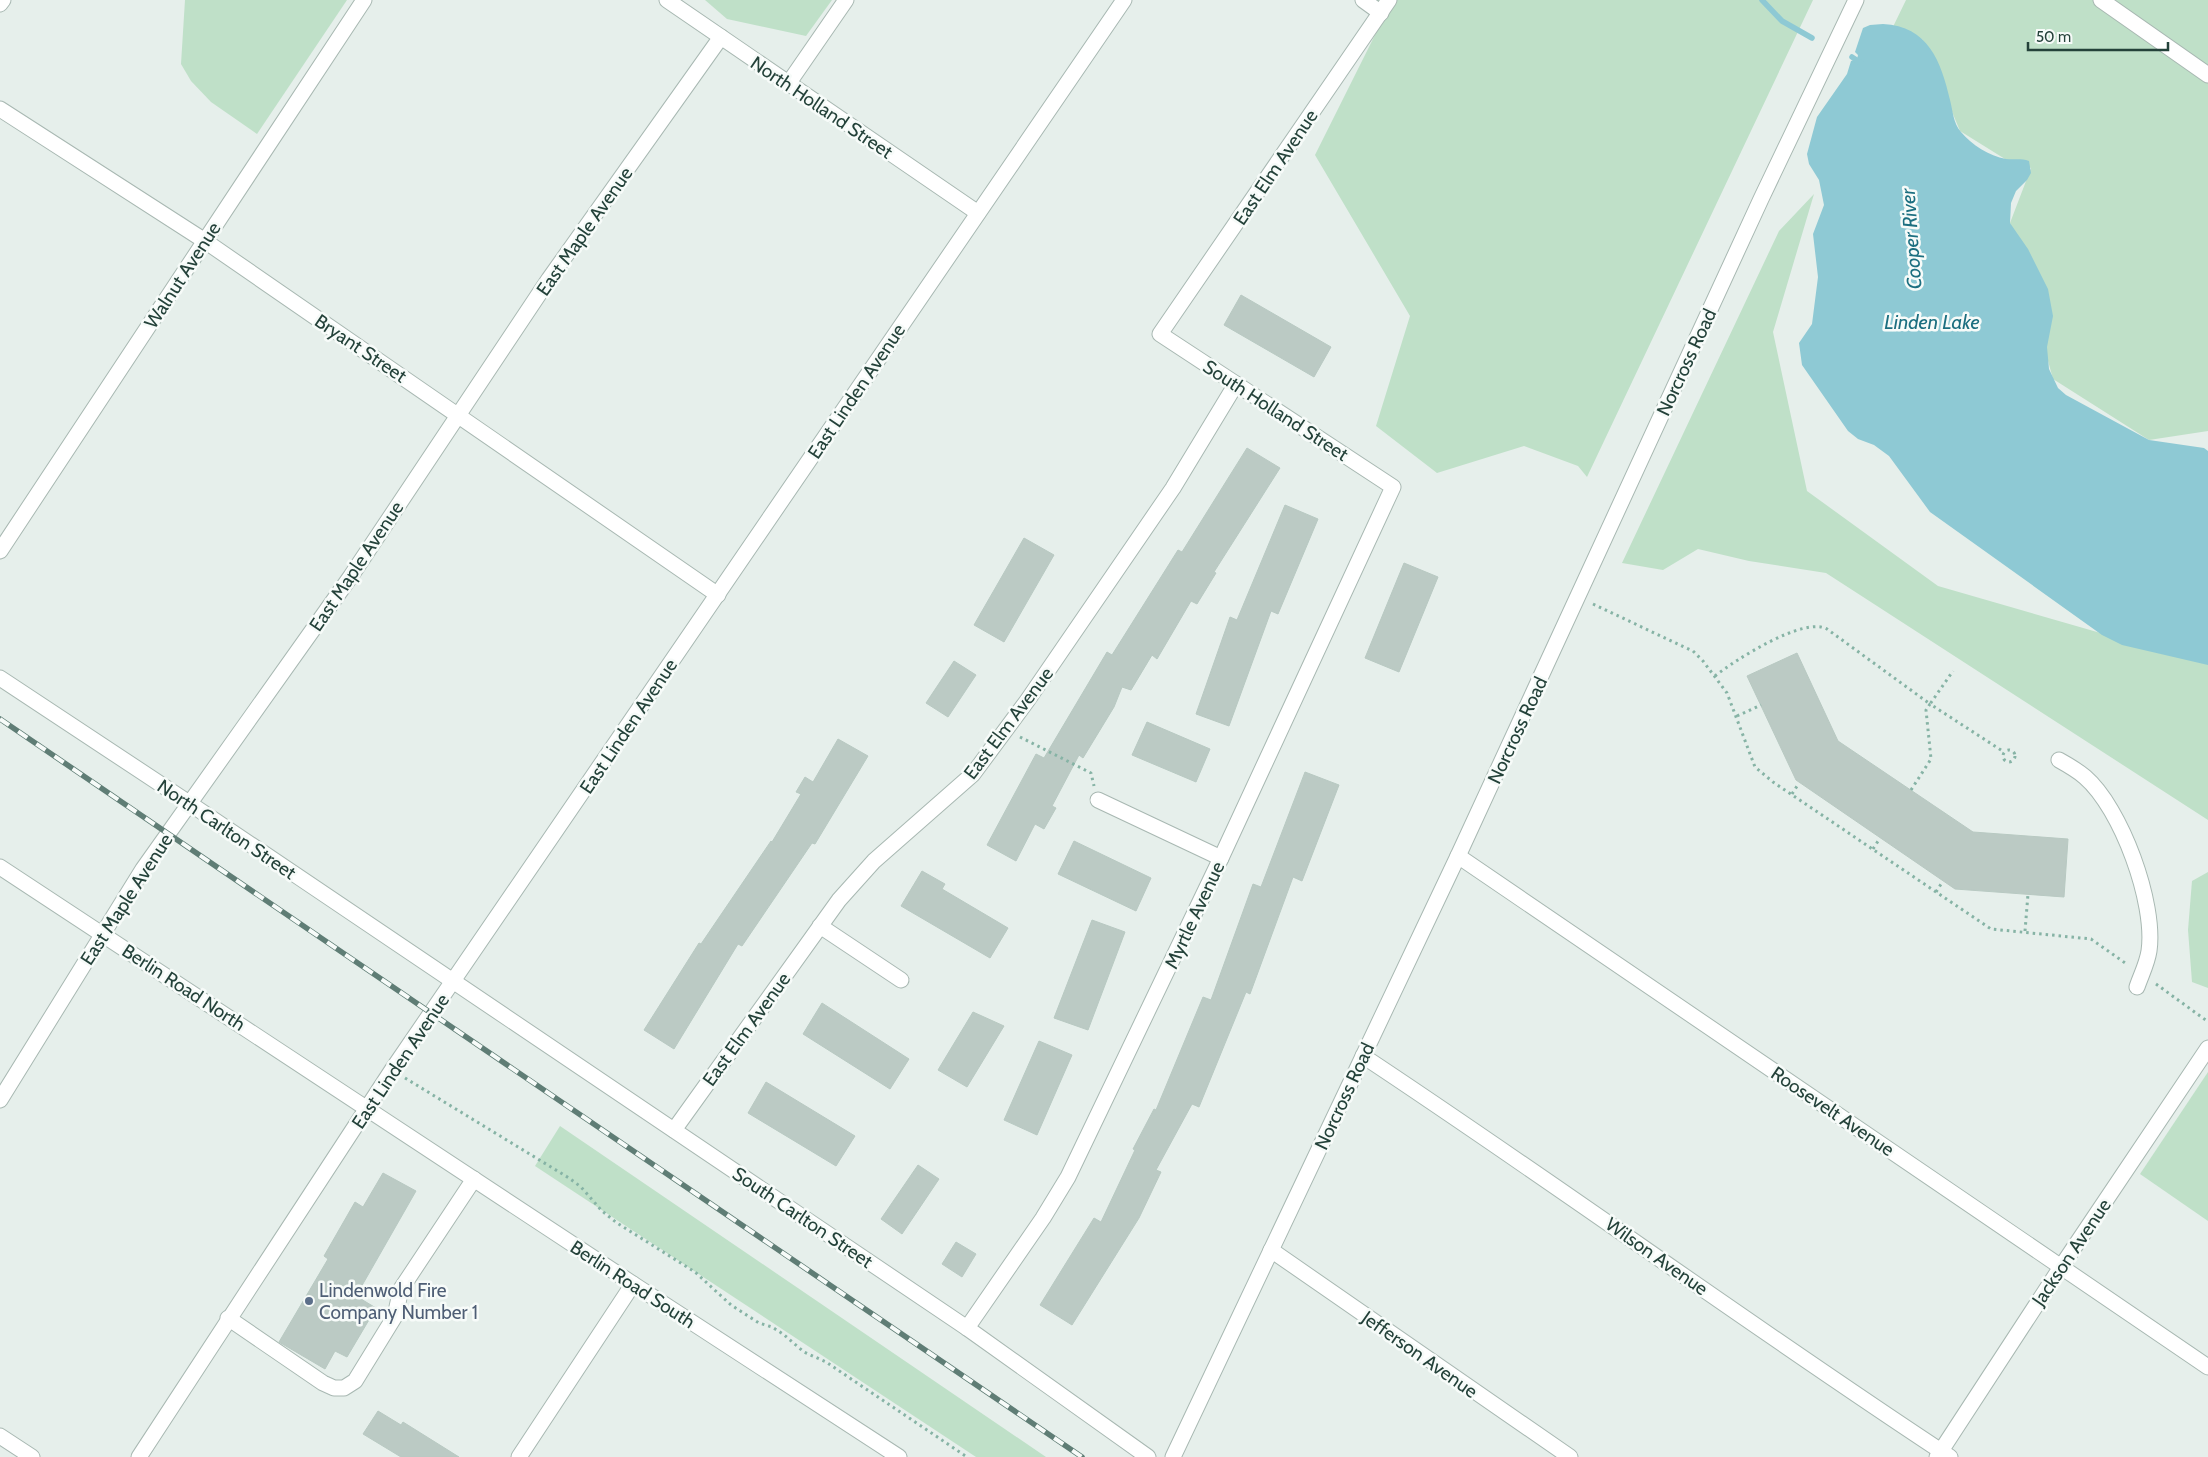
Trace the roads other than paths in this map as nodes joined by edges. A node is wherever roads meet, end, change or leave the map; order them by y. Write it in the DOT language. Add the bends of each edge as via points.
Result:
graph roads {
  1 [pos="3,0"];
  2 [pos="364,0"];
  3 [pos="666,0"];
  4 [pos="846,0"];
  5 [pos="1124,0"];
  6 [pos="1363,0"];
  7 [pos="1856,0"];
  8 [pos="2101,0"];
  9 [pos="0,4"];
  10 [pos="1385,6"];
  11 [pos="721,37"];
  12 [pos="2208,75"];
  13 [pos="788,84"];
  14 [pos="0,108"];
  15 [pos="978,213"];
  16 [pos="205,241"];
  17 [pos="1160,334"];
  18 [pos="1236,384"];
  19 [pos="459,414"];
  20 [pos="1393,487"];
  21 [pos="0,551"];
  22 [pos="718,595"];
  23 [pos="0,678"];
  24 [pos="2059,760"];
  25 [pos="1098,800"];
  26 [pos="189,803"];
  27 [pos="1458,856"];
  28 [pos="1221,858"];
  29 [pos="0,866"];
  30 [pos="820,926"];
  31 [pos="103,934"];
  32 [pos="901,980"];
  33 [pos="2139,980"];
  34 [pos="454,982"];
  35 [pos="2208,1048"];
  36 [pos="1363,1056"];
  37 [pos="0,1100"];
  38 [pos="367,1108"];
  39 [pos="674,1130"];
  40 [pos="474,1179"];
  41 [pos="1271,1250"];
  42 [pos="2061,1267"];
  43 [pos="633,1284"];
  44 [pos="228,1318"];
  45 [pos="967,1328"];
  46 [pos="2208,1367"];
  47 [pos="0,1436"];
  48 [pos="892,1455"];
  49 [pos="1943,1455"];
  50 [pos="32,1457"];
  51 [pos="139,1457"];
  52 [pos="519,1457"];
  53 [pos="1148,1457"];
  54 [pos="1173,1457"];
  55 [pos="1570,1457"];
  1 -- 9 [label="street"];
  2 -- 16 [label="street, Walnut Avenue"];
  3 -- 11 [label="street, North Holland Street"];
  4 -- 13 [label="street"];
  5 -- 15 [label="street, East Linden Avenue"];
  6 -- 10 [label="street"];
  7 -- 27 [label="street, Norcross Road"];
  8 -- 12 [label="street"];
  10 -- 17 [label="street, East Elm Avenue"];
  11 -- 13 [label="street, North Holland Street"];
  11 -- 19 [label="street, East Maple Avenue" via="549,279"];
  13 -- 15 [label="street, North Holland Street"];
  14 -- 16 [label="street, Bryant Street"];
  15 -- 22 [label="street, East Linden Avenue"];
  16 -- 19 [label="street, Bryant Street"];
  16 -- 21 [label="street, Walnut Avenue"];
  17 -- 18 [label="street, South Holland Street"];
  18 -- 20 [label="street, South Holland Street"];
  18 -- 30 [label="street, East Elm Avenue" via="1173,488 973,774 874,860"];
  19 -- 22 [label="street, Bryant Street"];
  19 -- 26 [label="street, East Maple Avenue" via="351,576"];
  20 -- 28 [label="street, Myrtle Avenue"];
  22 -- 34 [label="street, East Linden Avenue"];
  23 -- 26 [label="street, North Carlton Street"];
  24 -- 33 [label="street" via="2085,777 2106,802 2138,871 2149,917 2149,949"];
  25 -- 28 [label="street"];
  26 -- 31 [label="street, East Maple Avenue"];
  26 -- 34 [label="street, North Carlton Street"];
  27 -- 36 [label="street, Norcross Road"];
  27 -- 42 [label="street, Roosevelt Avenue"];
  28 -- 45 [label="street, Myrtle Avenue" via="1068,1177"];
  29 -- 31 [label="street, Berlin Road North"];
  30 -- 32 [label="street"];
  30 -- 39 [label="street, East Elm Avenue"];
  31 -- 37 [label="street, East Maple Avenue"];
  31 -- 38 [label="street, Berlin Road North"];
  34 -- 38 [label="street, East Linden Avenue"];
  34 -- 39 [label="street, South Carlton Street"];
  35 -- 42 [label="street, Jackson Avenue"];
  36 -- 41 [label="street, Norcross Road"];
  36 -- 49 [label="street, Wilson Avenue"];
  38 -- 40 [label="street, Berlin Road South"];
  38 -- 44 [label="street, East Linden Avenue"];
  39 -- 45 [label="street, South Carlton Street"];
  40 -- 43 [label="street, Berlin Road South"];
  40 -- 44 [label="street" via="401,1289 395,1316 364,1368 355,1381 344,1388 322,1383"];
  41 -- 54 [label="street, Norcross Road"];
  41 -- 55 [label="street, Jefferson Avenue"];
  42 -- 46 [label="street, Roosevelt Avenue"];
  42 -- 49 [label="street, Jackson Avenue"];
  43 -- 48 [label="street, Berlin Road South"];
  43 -- 52 [label="street"];
  44 -- 51 [label="street, East Linden Avenue"];
  45 -- 53 [label="street, South Carlton Street"];
  47 -- 50 [label="street"];
}
